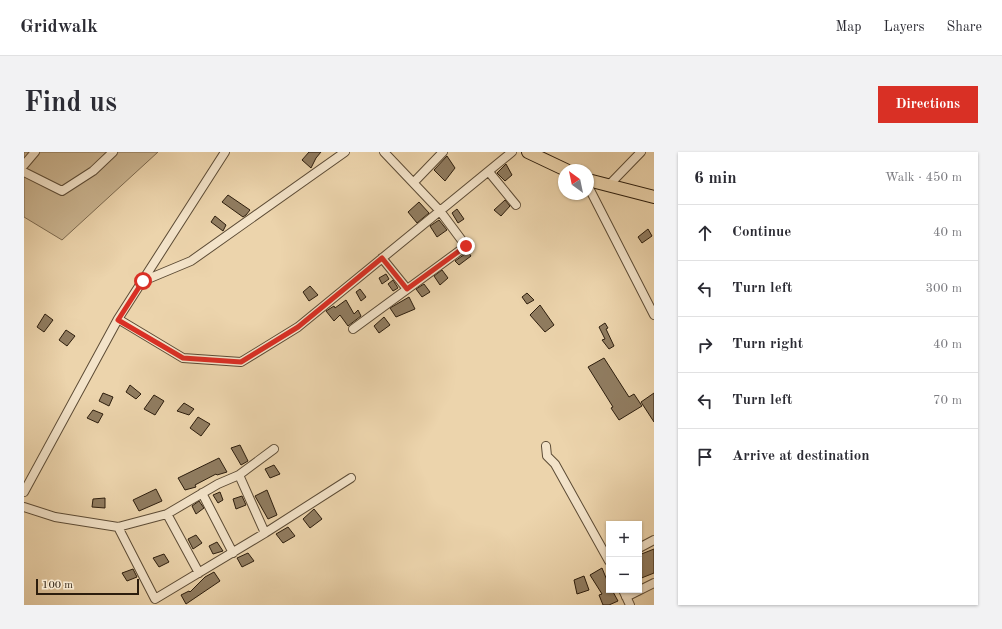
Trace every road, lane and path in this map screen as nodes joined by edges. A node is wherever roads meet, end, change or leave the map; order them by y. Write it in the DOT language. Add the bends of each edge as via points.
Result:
graph roads {
  1 [pos="35,152"];
  2 [pos="113,152"];
  3 [pos="225,152"];
  4 [pos="345,152"];
  5 [pos="384,152"];
  6 [pos="443,152"];
  7 [pos="512,152"];
  8 [pos="528,152"];
  9 [pos="642,152"];
  10 [pos="24,165"];
  11 [pos="558,166"];
  12 [pos="24,172"];
  13 [pos="489,172"];
  14 [pos="416,180"];
  15 [pos="594,181"];
  16 [pos="609,185"];
  17 [pos="654,197"];
  18 [pos="594,198"];
  19 [pos="516,205"];
  20 [pos="440,211"];
  21 [pos="382,258"];
  22 [pos="143,281"];
  23 [pos="407,289"];
  24 [pos="653,312"];
  25 [pos="118,320"];
  26 [pos="353,329"];
  27 [pos="546,446"];
  28 [pos="274,449"];
  29 [pos="238,475"];
  30 [pos="351,478"];
  31 [pos="24,492"];
  32 [pos="202,493"];
  33 [pos="24,507"];
  34 [pos="167,514"];
  35 [pos="118,527"];
  36 [pos="265,533"];
  37 [pos="654,540"];
  38 [pos="642,546"];
  39 [pos="233,553"];
  40 [pos="607,557"];
  41 [pos="199,573"];
  42 [pos="654,583"];
  43 [pos="642,587"];
  44 [pos="624,593"];
  45 [pos="630,605"];
  1 -- 10 [label="street"];
  2 -- 12 [label="street" via="93,171 62,191"];
  3 -- 22 [label="street"];
  4 -- 22 [label="street" via="191,261"];
  5 -- 20 [label="street"];
  6 -- 14 [label="street"];
  7 -- 13 [label="street"];
  8 -- 11 [label="main road"];
  9 -- 16 [label="street"];
  13 -- 19 [label="street"];
  13 -- 20 [label="street"];
  15 -- 16 [label="main road"];
  16 -- 17 [label="main road"];
  18 -- 24 [label="street"];
  20 -- 21 [label="street"];
  20 -- 23 [label="street" via="466,246"];
  21 -- 23 [label="street"];
  21 -- 25 [label="street" via="298,327 241,362 183,358"];
  22 -- 25 [label="street"];
  23 -- 26 [label="street"];
  25 -- 31 [label="street"];
  27 -- 40 [label="street" via="547,456 555,464"];
  28 -- 29 [label="street"];
  29 -- 32 [label="street"];
  29 -- 36 [label="street"];
  30 -- 36 [label="street"];
  32 -- 34 [label="street"];
  32 -- 39 [label="street"];
  33 -- 35 [label="street" via="55,517"];
  34 -- 35 [label="street"];
  34 -- 41 [label="street"];
  35 -- 41 [label="street" via="155,599"];
  36 -- 39 [label="street"];
  37 -- 38 [label="street"];
  39 -- 41 [label="street"];
  42 -- 43 [label="street"];
  44 -- 45 [label="street"];
}
